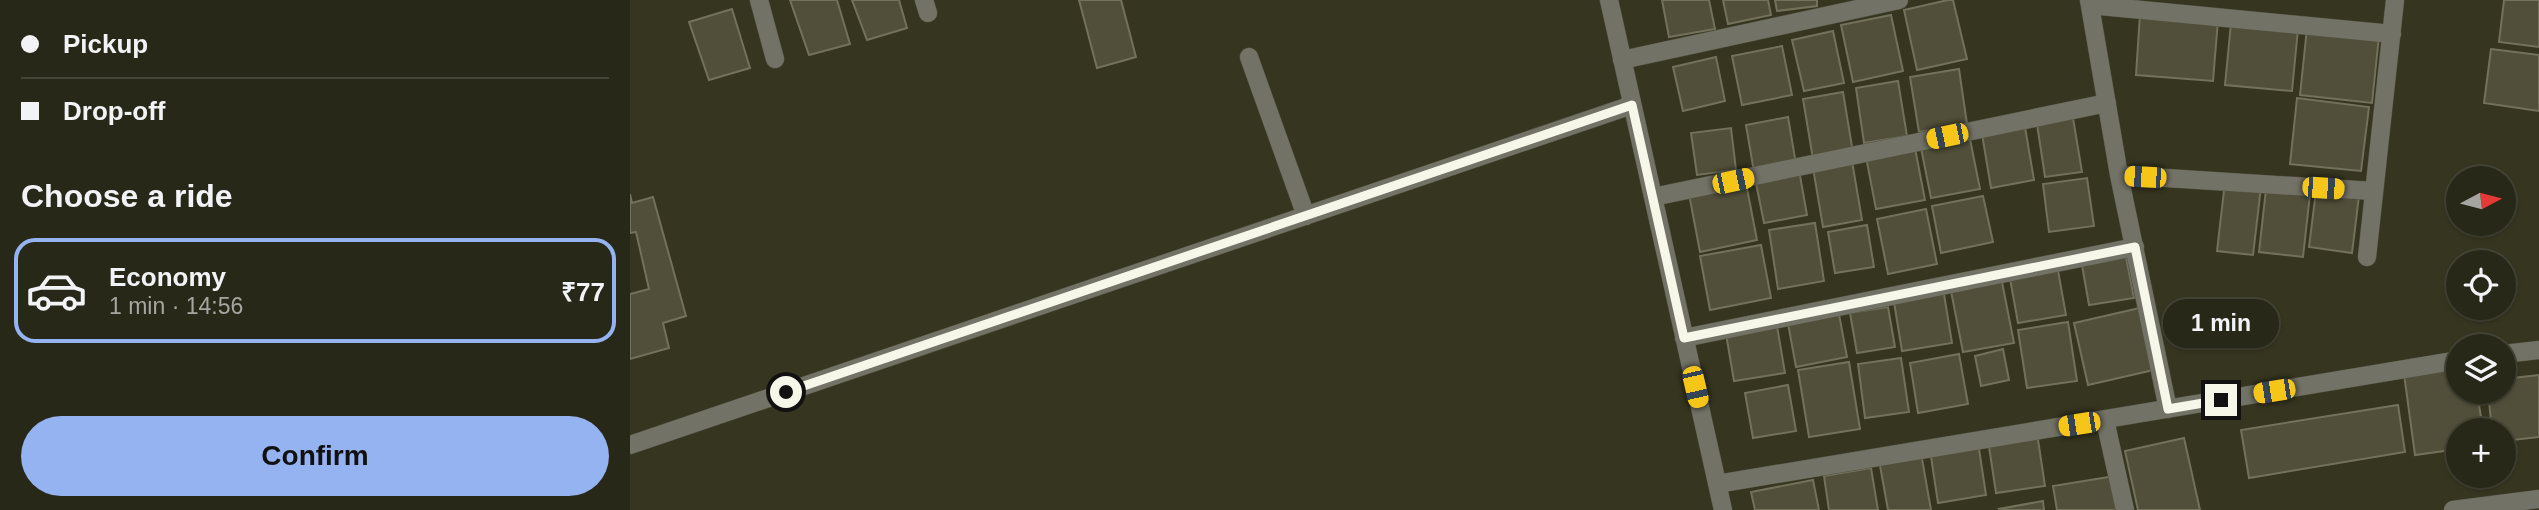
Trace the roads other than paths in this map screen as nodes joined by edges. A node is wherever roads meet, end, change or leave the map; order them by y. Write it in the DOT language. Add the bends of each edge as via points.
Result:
graph roads {
  1 [pos="759,0"];
  2 [pos="1609,0"];
  3 [pos="1899,0"];
  4 [pos="2395,0"];
  5 [pos="2090,2"];
  6 [pos="2392,34"];
  7 [pos="1250,57"];
  8 [pos="775,59"];
  9 [pos="1622,60"];
  10 [pos="2107,103"];
  11 [pos="1632,105"];
  12 [pos="2119,175"];
  13 [pos="2373,191"];
  14 [pos="1653,197"];
  15 [pos="1306,216"];
  16 [pos="2135,247"];
  17 [pos="2367,257"];
  18 [pos="1684,338"];
  19 [pos="2539,350"];
  20 [pos="2516,353"];
  21 [pos="2446,362"];
  22 [pos="2168,409"];
  23 [pos="2105,420"];
  24 [pos="630,445"];
  25 [pos="1717,484"];
  26 [pos="2539,499"];
  27 [pos="1723,510"];
  28 [pos="2125,510"];
  29 [pos="2454,510"];
  1 -- 8 [label="street"];
  2 -- 9 [label="street"];
  3 -- 9 [label="street"];
  4 -- 6 [label="street"];
  5 -- 6 [label="street"];
  5 -- 10 [label="street"];
  6 -- 13 [label="street"];
  7 -- 15 [label="street"];
  9 -- 11 [label="street"];
  10 -- 12 [label="street"];
  10 -- 14 [label="street"];
  11 -- 14 [label="street"];
  11 -- 15 [label="street"];
  12 -- 13 [label="street"];
  12 -- 16 [label="street"];
  13 -- 17 [label="street"];
  14 -- 18 [label="street"];
  15 -- 24 [label="street"];
  16 -- 18 [label="street"];
  16 -- 22 [label="street"];
  18 -- 25 [label="street"];
  19 -- 20 [label="street"];
  21 -- 22 [label="street"];
  22 -- 23 [label="street"];
  23 -- 25 [label="street"];
  23 -- 28 [label="street"];
  25 -- 27 [label="street"];
  26 -- 29 [label="street"];
}
